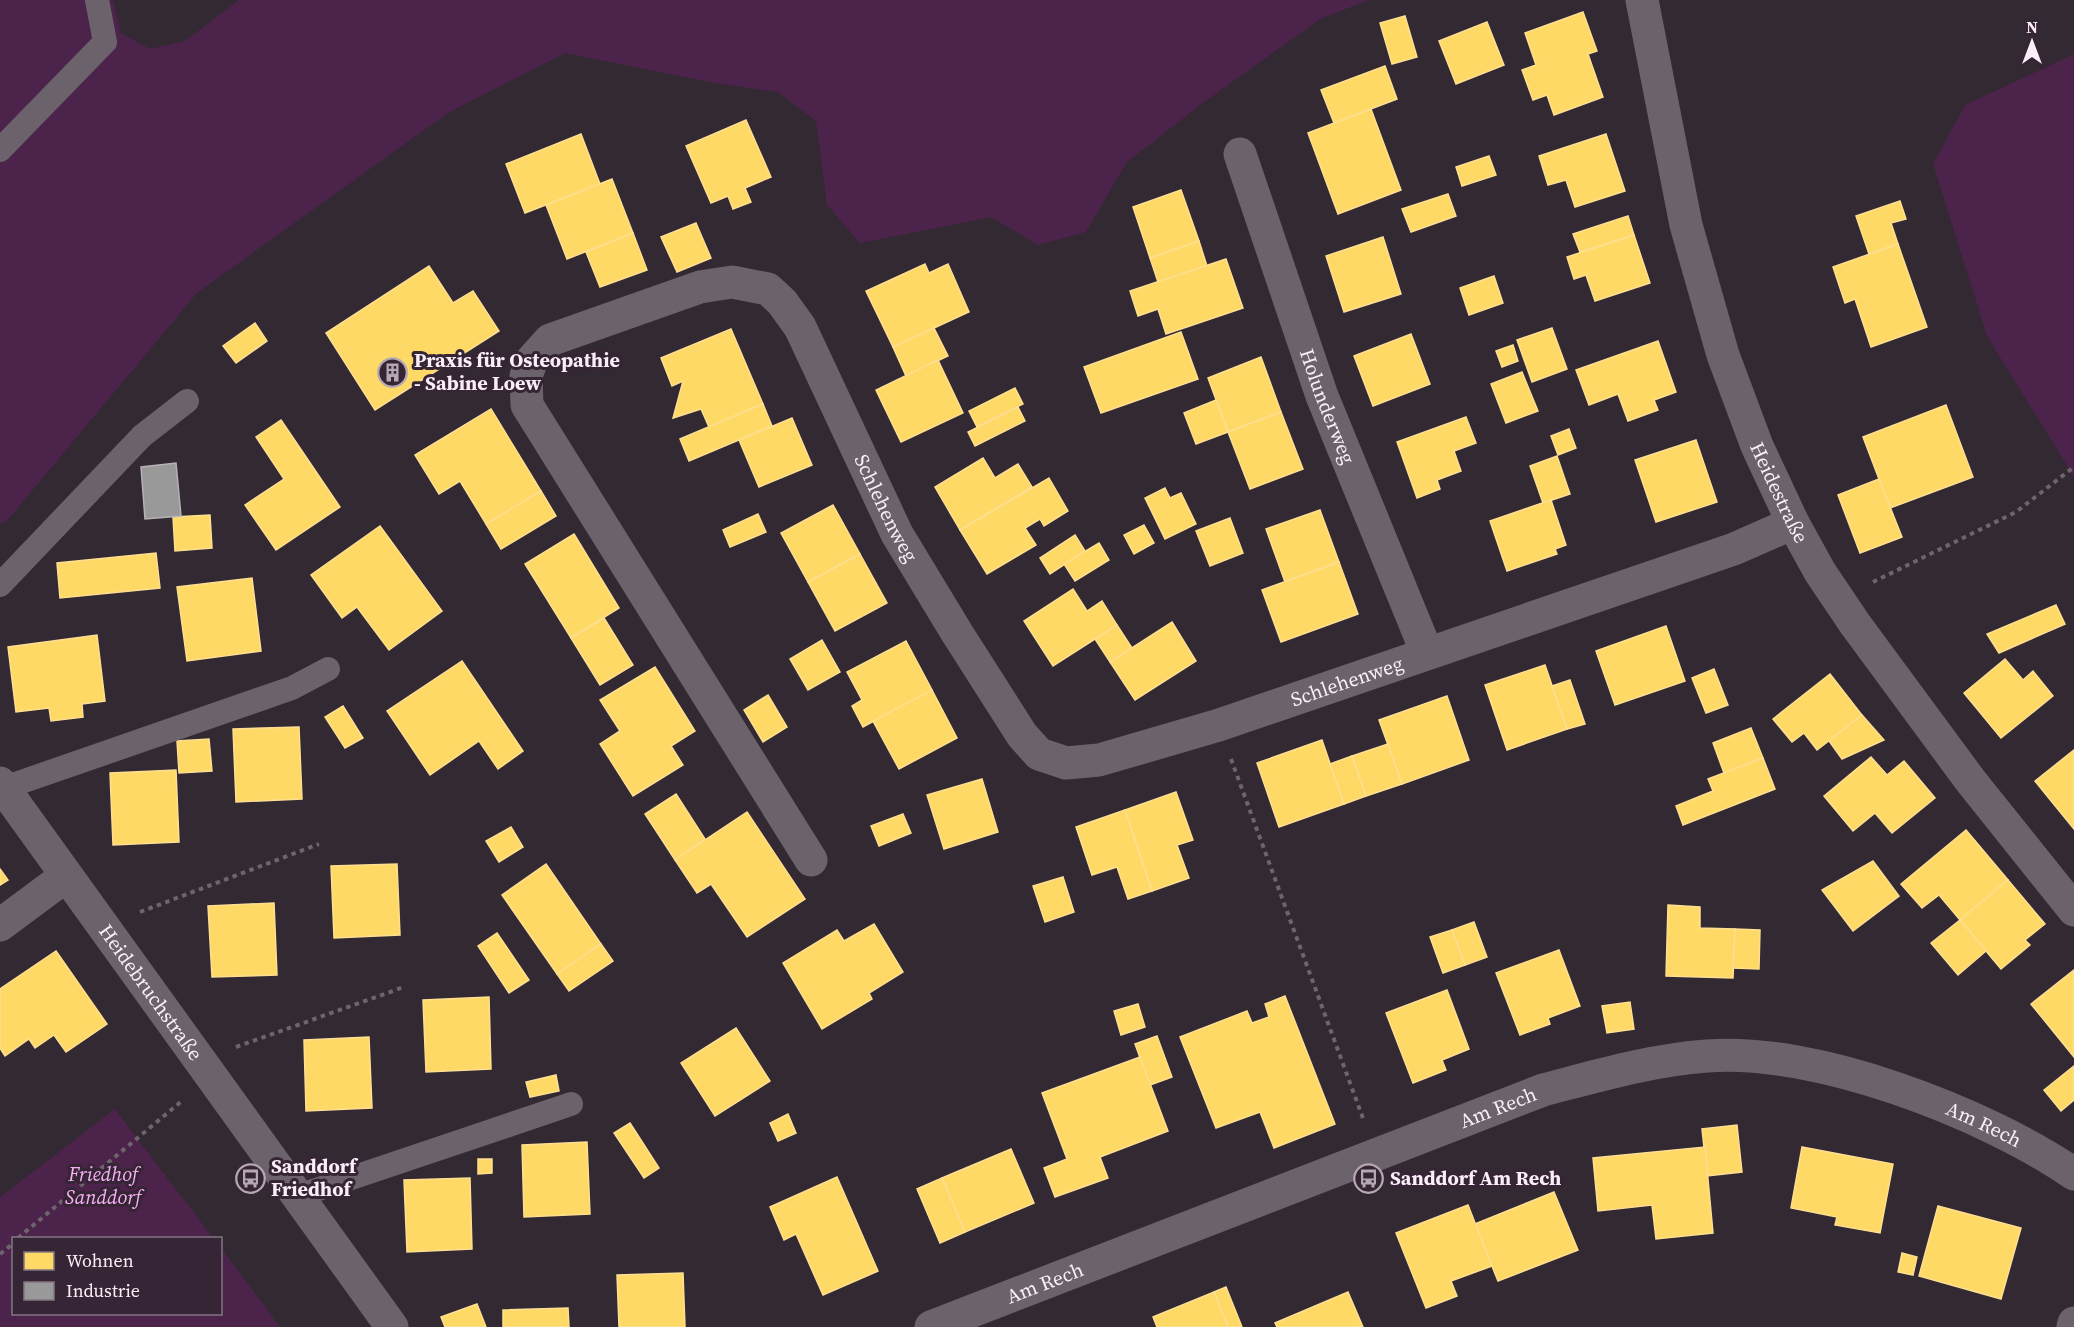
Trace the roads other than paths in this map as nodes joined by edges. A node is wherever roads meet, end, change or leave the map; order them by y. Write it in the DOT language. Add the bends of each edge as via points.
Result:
graph roads {
  1 [pos="97,0"];
  2 [pos="1642,0"];
  3 [pos="0,150"];
  4 [pos="1240,154"];
  5 [pos="187,401"];
  6 [pos="1793,523"];
  7 [pos="0,585"];
  8 [pos="1427,653"];
  9 [pos="328,669"];
  10 [pos="2,785"];
  11 [pos="811,860"];
  12 [pos="66,876"];
  13 [pos="2074,910"];
  14 [pos="0,925"];
  15 [pos="570,1104"];
  16 [pos="2074,1174"];
  17 [pos="298,1196"];
  18 [pos="2074,1323"];
  19 [pos="392,1327"];
  20 [pos="931,1327"];
  21 [pos="2073,1327"];
  1 -- 3 [label="lane" via="105,42"];
  2 -- 6 [label="street, Heidestraße" via="1686,225 1720,344 1758,446"];
  4 -- 8 [label="street, Holunderweg" via="1322,396"];
  5 -- 7 [label="lane" via="142,436"];
  6 -- 8 [label="street, Schlehenweg" via="1734,549"];
  6 -- 13 [label="street, Heidestraße" via="1838,599 1970,780"];
  8 -- 11 [label="street, Schlehenweg" via="1219,725 1099,760 1066,763 1039,754 1022,735 897,534 800,327 768,289 732,282 700,287 550,340 532,360 526,376 527,405"];
  9 -- 10 [label="lane, Heidebruchstraße" via="292,688"];
  10 -- 12 [label="street, Heidebruchstraße"];
  12 -- 14 [label="street"];
  12 -- 17 [label="street, Heidebruchstraße"];
  15 -- 17 [label="lane"];
  16 -- 20 [label="street, Am Rech" via="2046,1154 1940,1104 1839,1071 1772,1059 1709,1056 1629,1067 1543,1090"];
  17 -- 19 [label="street, Heidebruchstraße"];
  18 -- 21 [label="street"];
}
